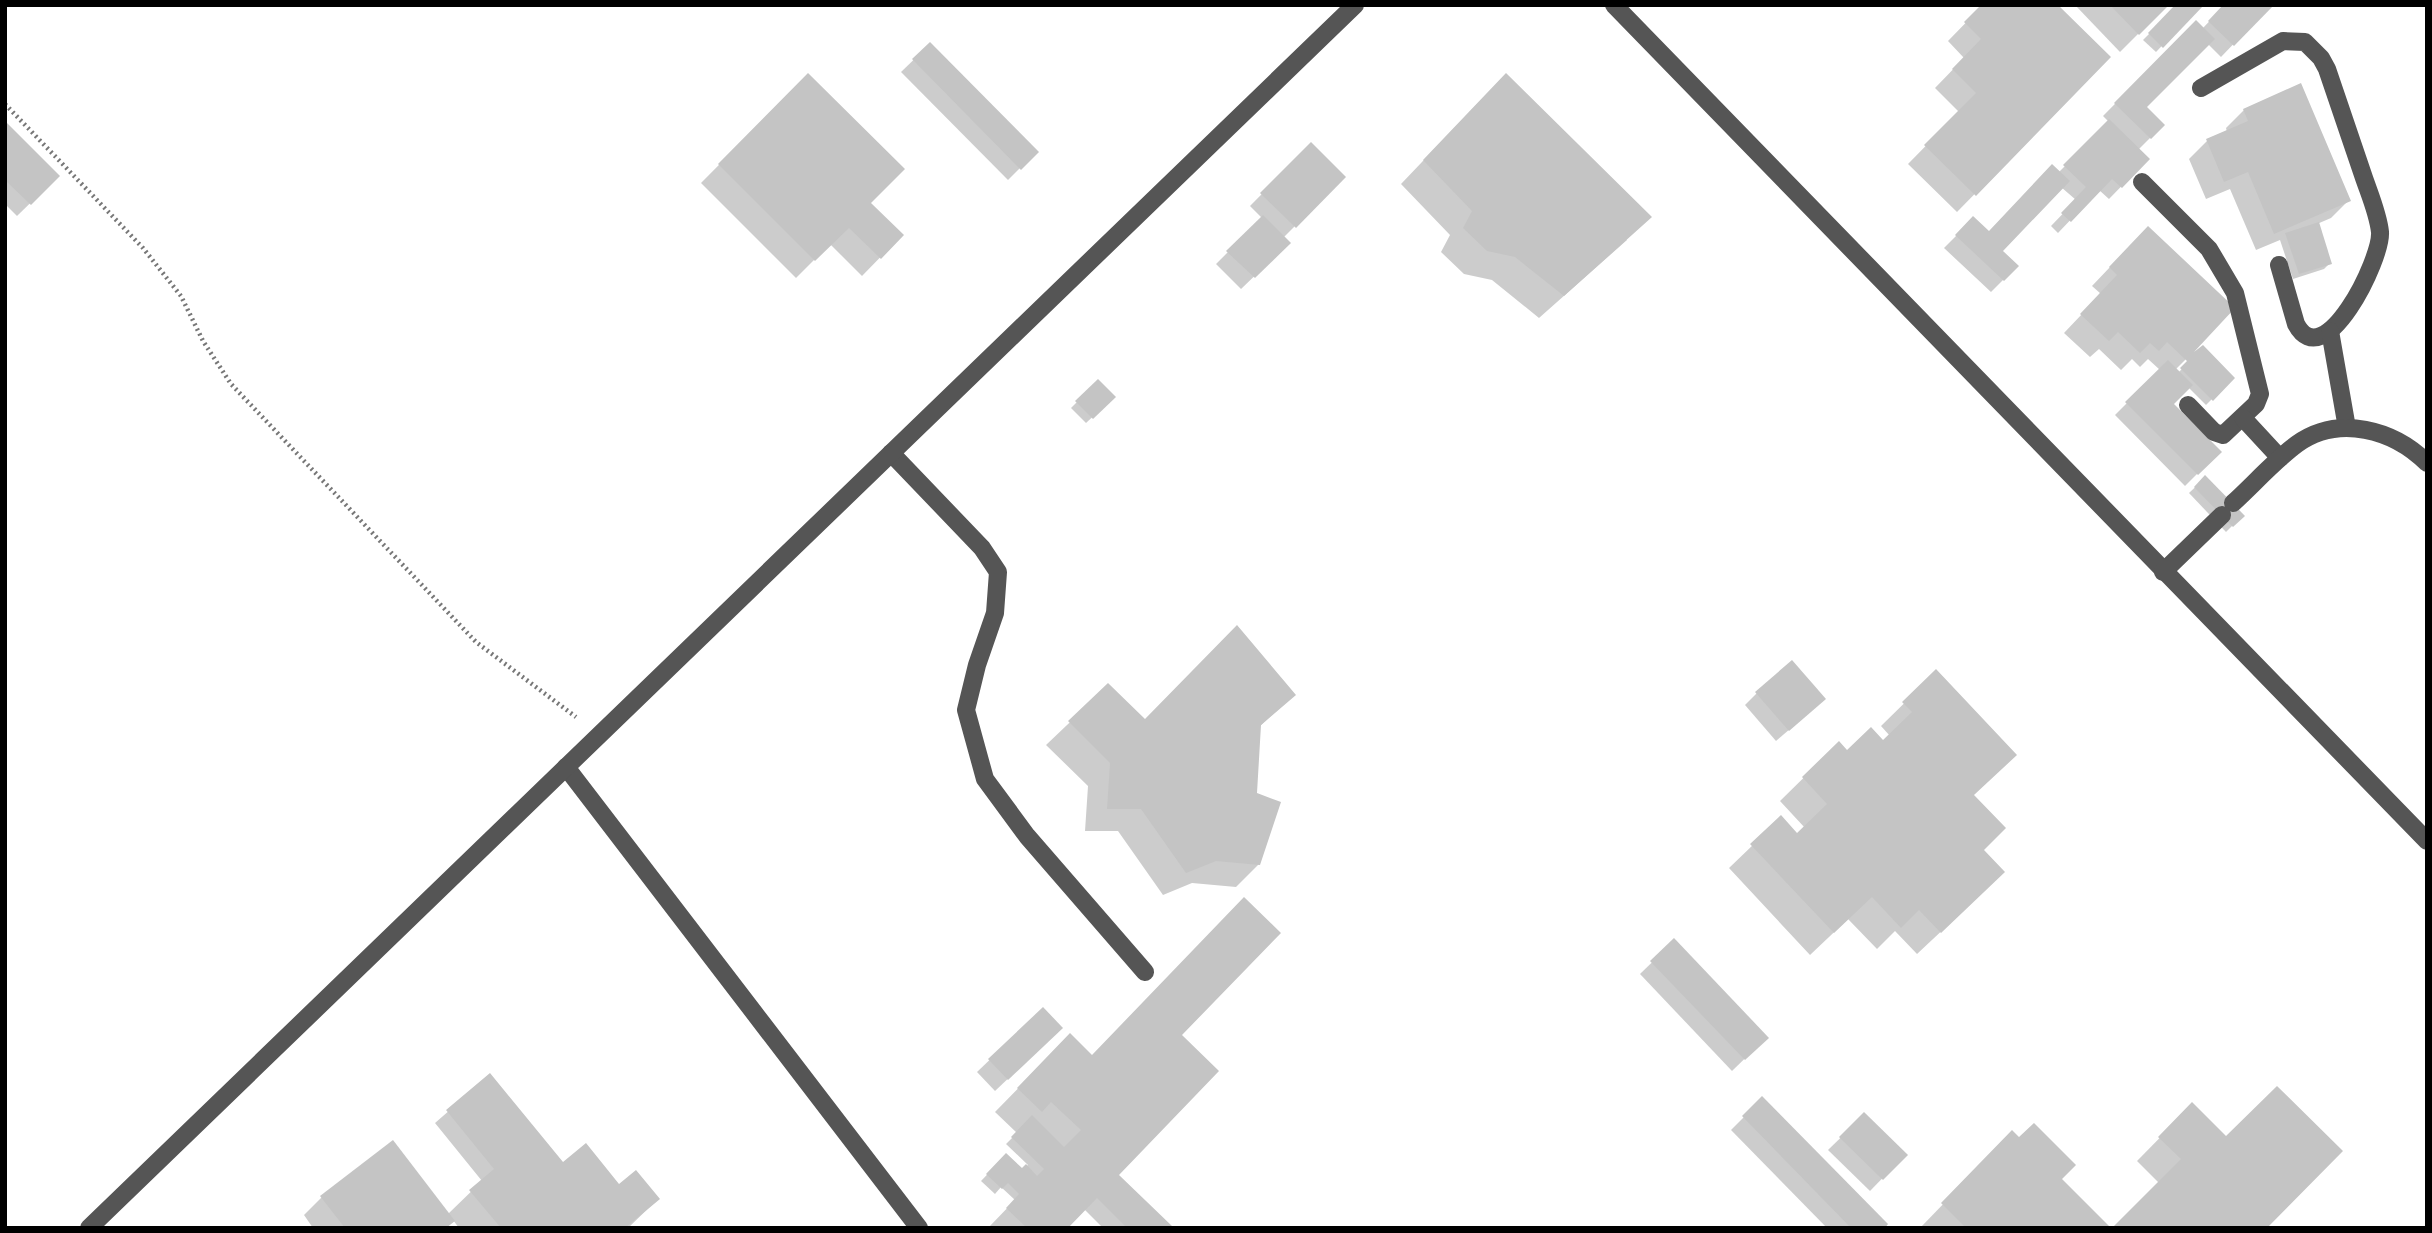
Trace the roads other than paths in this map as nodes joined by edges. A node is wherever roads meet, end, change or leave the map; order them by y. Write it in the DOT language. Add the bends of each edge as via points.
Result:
graph roads {
  1 [pos="1355,5"];
  2 [pos="1614,5"];
  3 [pos="2201,88"];
  4 [pos="2142,182"];
  5 [pos="2279,265"];
  6 [pos="2330,331"];
  7 [pos="2188,405"];
  8 [pos="2243,418"];
  9 [pos="2347,428"];
  10 [pos="891,453"];
  11 [pos="2280,458"];
  12 [pos="2427,463"];
  13 [pos="2163,572"];
  14 [pos="566,766"];
  15 [pos="2427,841"];
  16 [pos="1145,972"];
  17 [pos="89,1228"];
  18 [pos="919,1228"];
  1 -- 10 [label="street"];
  2 -- 13 [label="street"];
  3 -- 6 [label="street" via="2283,41 2305,42 2322,58 2380,234 2372,268"];
  4 -- 8 [label="street" via="2209,249 2235,293 2260,394"];
  5 -- 6 [label="street" via="2300,331 2315,337"];
  6 -- 9 [label="street"];
  7 -- 8 [label="street" via="2218,435"];
  8 -- 11 [label="street"];
  9 -- 11 [label="street" via="2300,442"];
  9 -- 12 [label="street" via="2395,438"];
  10 -- 14 [label="street"];
  10 -- 16 [label="street" via="982,548 998,572 995,613 966,710 985,779 1027,836"];
  11 -- 13 [label="street"];
  13 -- 15 [label="street"];
  14 -- 17 [label="street"];
  14 -- 18 [label="street"];
}
